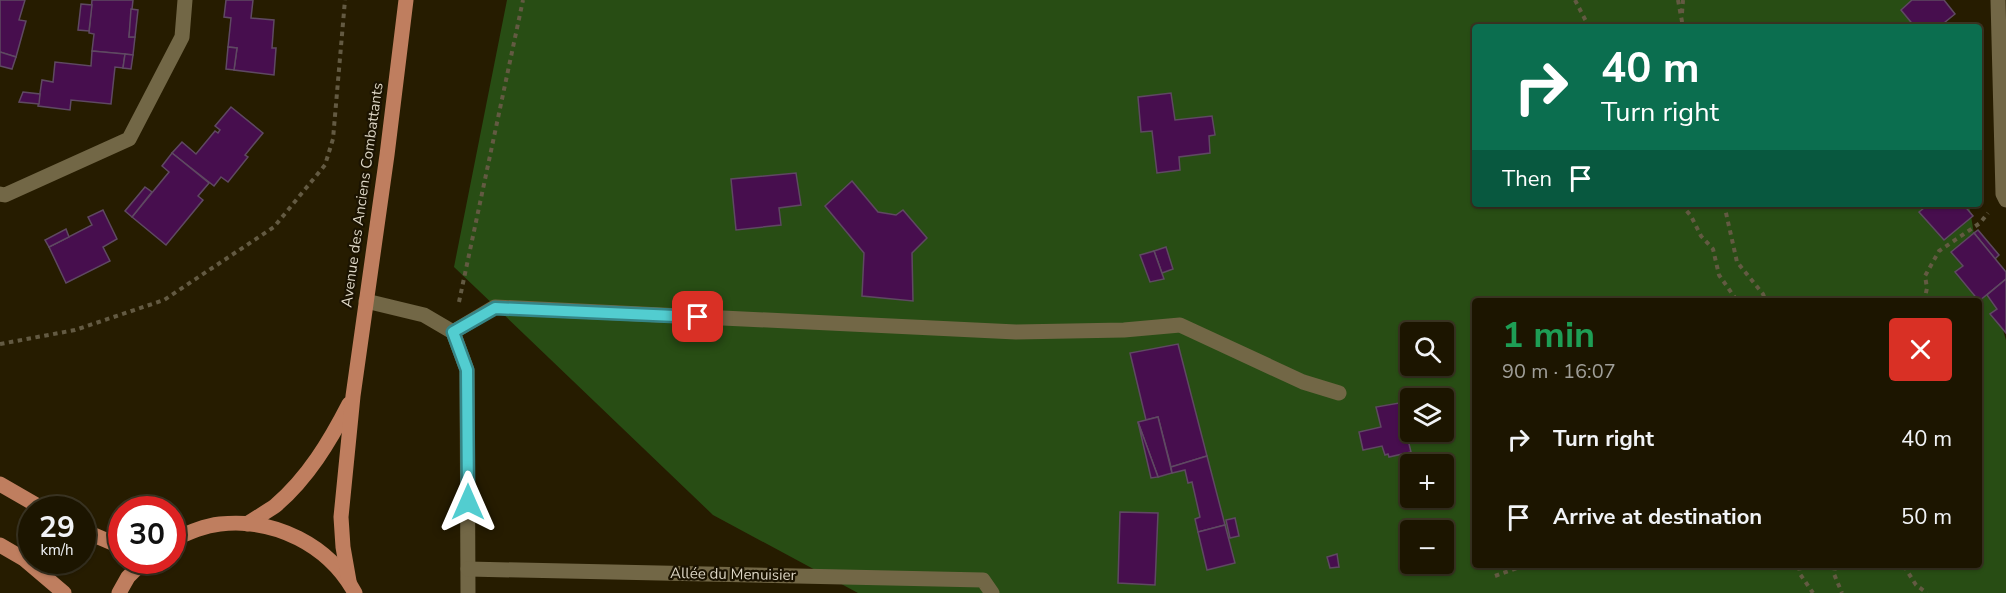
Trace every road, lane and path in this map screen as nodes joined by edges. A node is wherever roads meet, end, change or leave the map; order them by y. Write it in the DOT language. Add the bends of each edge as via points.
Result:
graph roads {
  1 [pos="185,0"];
  2 [pos="345,0"];
  3 [pos="406,0"];
  4 [pos="523,0"];
  5 [pos="1575,0"];
  6 [pos="1677,0"];
  7 [pos="1683,0"];
  8 [pos="1998,0"];
  9 [pos="1681,17"];
  10 [pos="1587,24"];
  11 [pos="1682,24"];
  12 [pos="0,194"];
  13 [pos="2005,197"];
  14 [pos="1684,207"];
  15 [pos="1725,207"];
  16 [pos="1735,298"];
  17 [pos="1764,298"];
  18 [pos="1925,298"];
  19 [pos="366,301"];
  20 [pos="453,332"];
  21 [pos="0,344"];
  22 [pos="1339,393"];
  23 [pos="353,396"];
  24 [pos="0,484"];
  25 [pos="21,496"];
  26 [pos="247,524"];
  27 [pos="186,534"];
  28 [pos="0,545"];
  29 [pos="1517,568"];
  30 [pos="1799,568"];
  31 [pos="1835,568"];
  32 [pos="1905,568"];
  33 [pos="468,569"];
  34 [pos="132,574"];
  35 [pos="1495,576"];
  36 [pos="352,587"];
  37 [pos="64,593"];
  38 [pos="119,593"];
  39 [pos="468,593"];
  40 [pos="992,593"];
  41 [pos="1813,593"];
  42 [pos="1842,593"];
  43 [pos="1927,593"];
  1 -- 12 [label="street" via="182,37 129,139"];
  2 -- 21 [label="path" via="333,139 326,165 274,227 164,300 75,330"];
  3 -- 19 [label="main road, Avenue des Anciens Combattants"];
  4 -- 20 [label="path"];
  5 -- 10 [label="path"];
  6 -- 9 [label="path"];
  7 -- 9 [label="path"];
  8 -- 13 [label="street"];
  9 -- 11 [label="path"];
  13 -- 18 [label="path" via="1980,223 1939,251 1924,276"];
  14 -- 16 [label="path" via="1713,249 1719,275"];
  15 -- 17 [label="path" via="1737,261"];
  19 -- 20 [label="street" via="424,315"];
  19 -- 23 [label="main road, Avenue des Anciens Combattants"];
  20 -- 22 [label="street" via="495,308 1016,332 1180,325 1303,382"];
  20 -- 33 [label="street" via="467,370"];
  23 -- 26 [label="main road, Avenue des Anciens Combattants" via="332,438 304,477 274,506"];
  23 -- 36 [label="main road, Avenue des Anciens Combattants" via="341,517"];
  24 -- 25 [label="main road"];
  26 -- 27 [label="main road" via="220,524"];
  26 -- 36 [label="main road" via="277,529 304,540 329,558"];
  28 -- 37 [label="main road" via="24,559"];
  29 -- 35 [label="path"];
  30 -- 41 [label="path"];
  31 -- 42 [label="path"];
  32 -- 43 [label="path" via="1916,585"];
  33 -- 39 [label="street"];
  33 -- 40 [label="street, Allée du Menuisier" via="983,580"];
  34 -- 38 [label="main road"];
}
